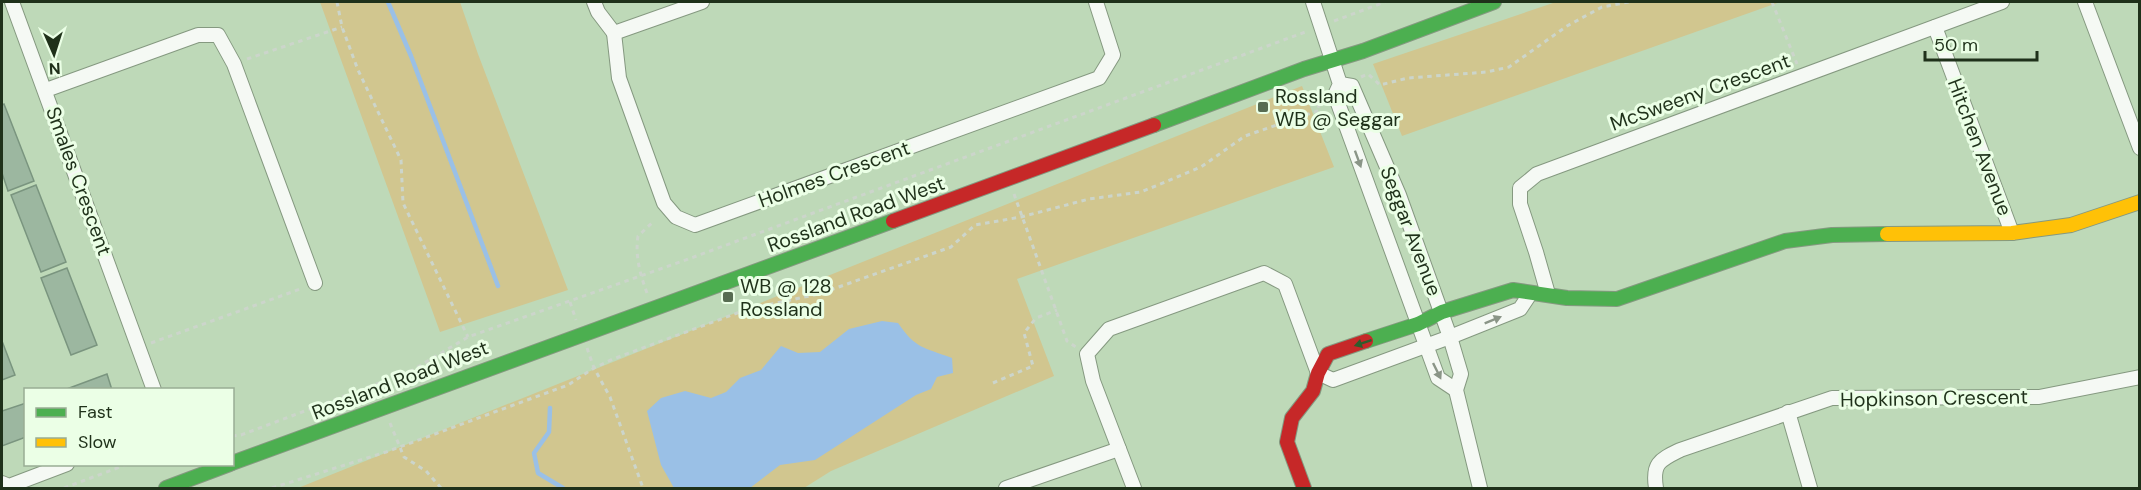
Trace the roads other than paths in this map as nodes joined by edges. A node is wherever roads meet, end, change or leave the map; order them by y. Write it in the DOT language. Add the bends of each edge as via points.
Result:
graph roads {
  1 [pos="12,2"];
  2 [pos="594,2"];
  3 [pos="702,2"];
  4 [pos="1096,2"];
  5 [pos="1313,2"];
  6 [pos="1494,2"];
  7 [pos="2002,2"];
  8 [pos="2085,2"];
  9 [pos="1935,27"];
  10 [pos="614,33"];
  11 [pos="1332,61"];
  12 [pos="1340,84"];
  13 [pos="46,90"];
  14 [pos="2139,147"];
  15 [pos="2139,202"];
  16 [pos="2012,233"];
  17 [pos="315,283"];
  18 [pos="1530,294"];
  19 [pos="1548,294"];
  20 [pos="1442,312"];
  21 [pos="1418,324"];
  22 [pos="1450,337"];
  23 [pos="1427,346"];
  24 [pos="1318,373"];
  25 [pos="2139,377"];
  26 [pos="153,388"];
  27 [pos="1456,390"];
  28 [pos="1788,412"];
  29 [pos="1119,449"];
  30 [pos="234,463"];
  31 [pos="64,466"];
  32 [pos="226,466"];
  33 [pos="2,483"];
  34 [pos="166,489"];
  35 [pos="1006,489"];
  36 [pos="1134,489"];
  37 [pos="1304,489"];
  38 [pos="1480,489"];
  39 [pos="1656,489"];
  40 [pos="1810,489"];
  1 -- 13 [label="street"];
  2 -- 10 [label="street"];
  3 -- 10 [label="street"];
  4 -- 10 [label="street, Holmes Crescent" via="1113,55 1099,78 695,225 676,218 664,203 619,78"];
  5 -- 11 [label="street, Seggar Avenue"];
  6 -- 11 [label="main road, Rossland Road West"];
  7 -- 9 [label="street, McSweeny Crescent"];
  8 -- 14 [label="street"];
  9 -- 16 [label="street, Hitchen Avenue"];
  9 -- 19 [label="street, McSweeny Crescent" via="1537,174 1520,188 1520,204"];
  11 -- 12 [label="street, Seggar Avenue"];
  11 -- 30 [label="main road, Rossland Road West"];
  12 -- 20 [label="street, Seggar Avenue" via="1352,86 1399,195"];
  12 -- 21 [label="street, Seggar Avenue, one-way" via="1335,95"];
  13 -- 17 [label="street, Smales Crescent" via="198,35 218,35 234,64"];
  13 -- 26 [label="street, Smales Crescent"];
  15 -- 16 [label="main road" via="2071,225"];
  16 -- 19 [label="main road" via="1832,235 1785,241 1617,299"];
  18 -- 19 [label="main road"];
  18 -- 20 [label="main road" via="1513,290"];
  22 -- 18 [label="street, one-way" via="1520,309"];
  20 -- 21 [label="main road"];
  20 -- 22 [label="street, Seggar Avenue"];
  21 -- 23 [label="street, Seggar Avenue"];
  21 -- 24 [label="main road, one-way" via="1328,354"];
  22 -- 23 [label="street"];
  22 -- 27 [label="street, Seggar Avenue" via="1461,374"];
  23 -- 24 [label="street" via="1333,380"];
  23 -- 27 [label="street, Seggar Avenue, one-way" via="1438,378"];
  24 -- 29 [label="street" via="1285,284 1264,273 1109,329 1087,354"];
  24 -- 37 [label="main road" via="1313,391 1292,418 1287,441"];
  25 -- 28 [label="street, Hopkinson Crescent" via="2039,397 1832,398"];
  27 -- 38 [label="street, Seggar Avenue"];
  28 -- 39 [label="street, Hopkinson Crescent" via="1660,460 1653,474"];
  28 -- 40 [label="street"];
  29 -- 35 [label="street"];
  29 -- 36 [label="street"];
  31 -- 33 [label="street" via="9,486"];
  32 -- 34 [label="main road, Rossland Road West"];
}
